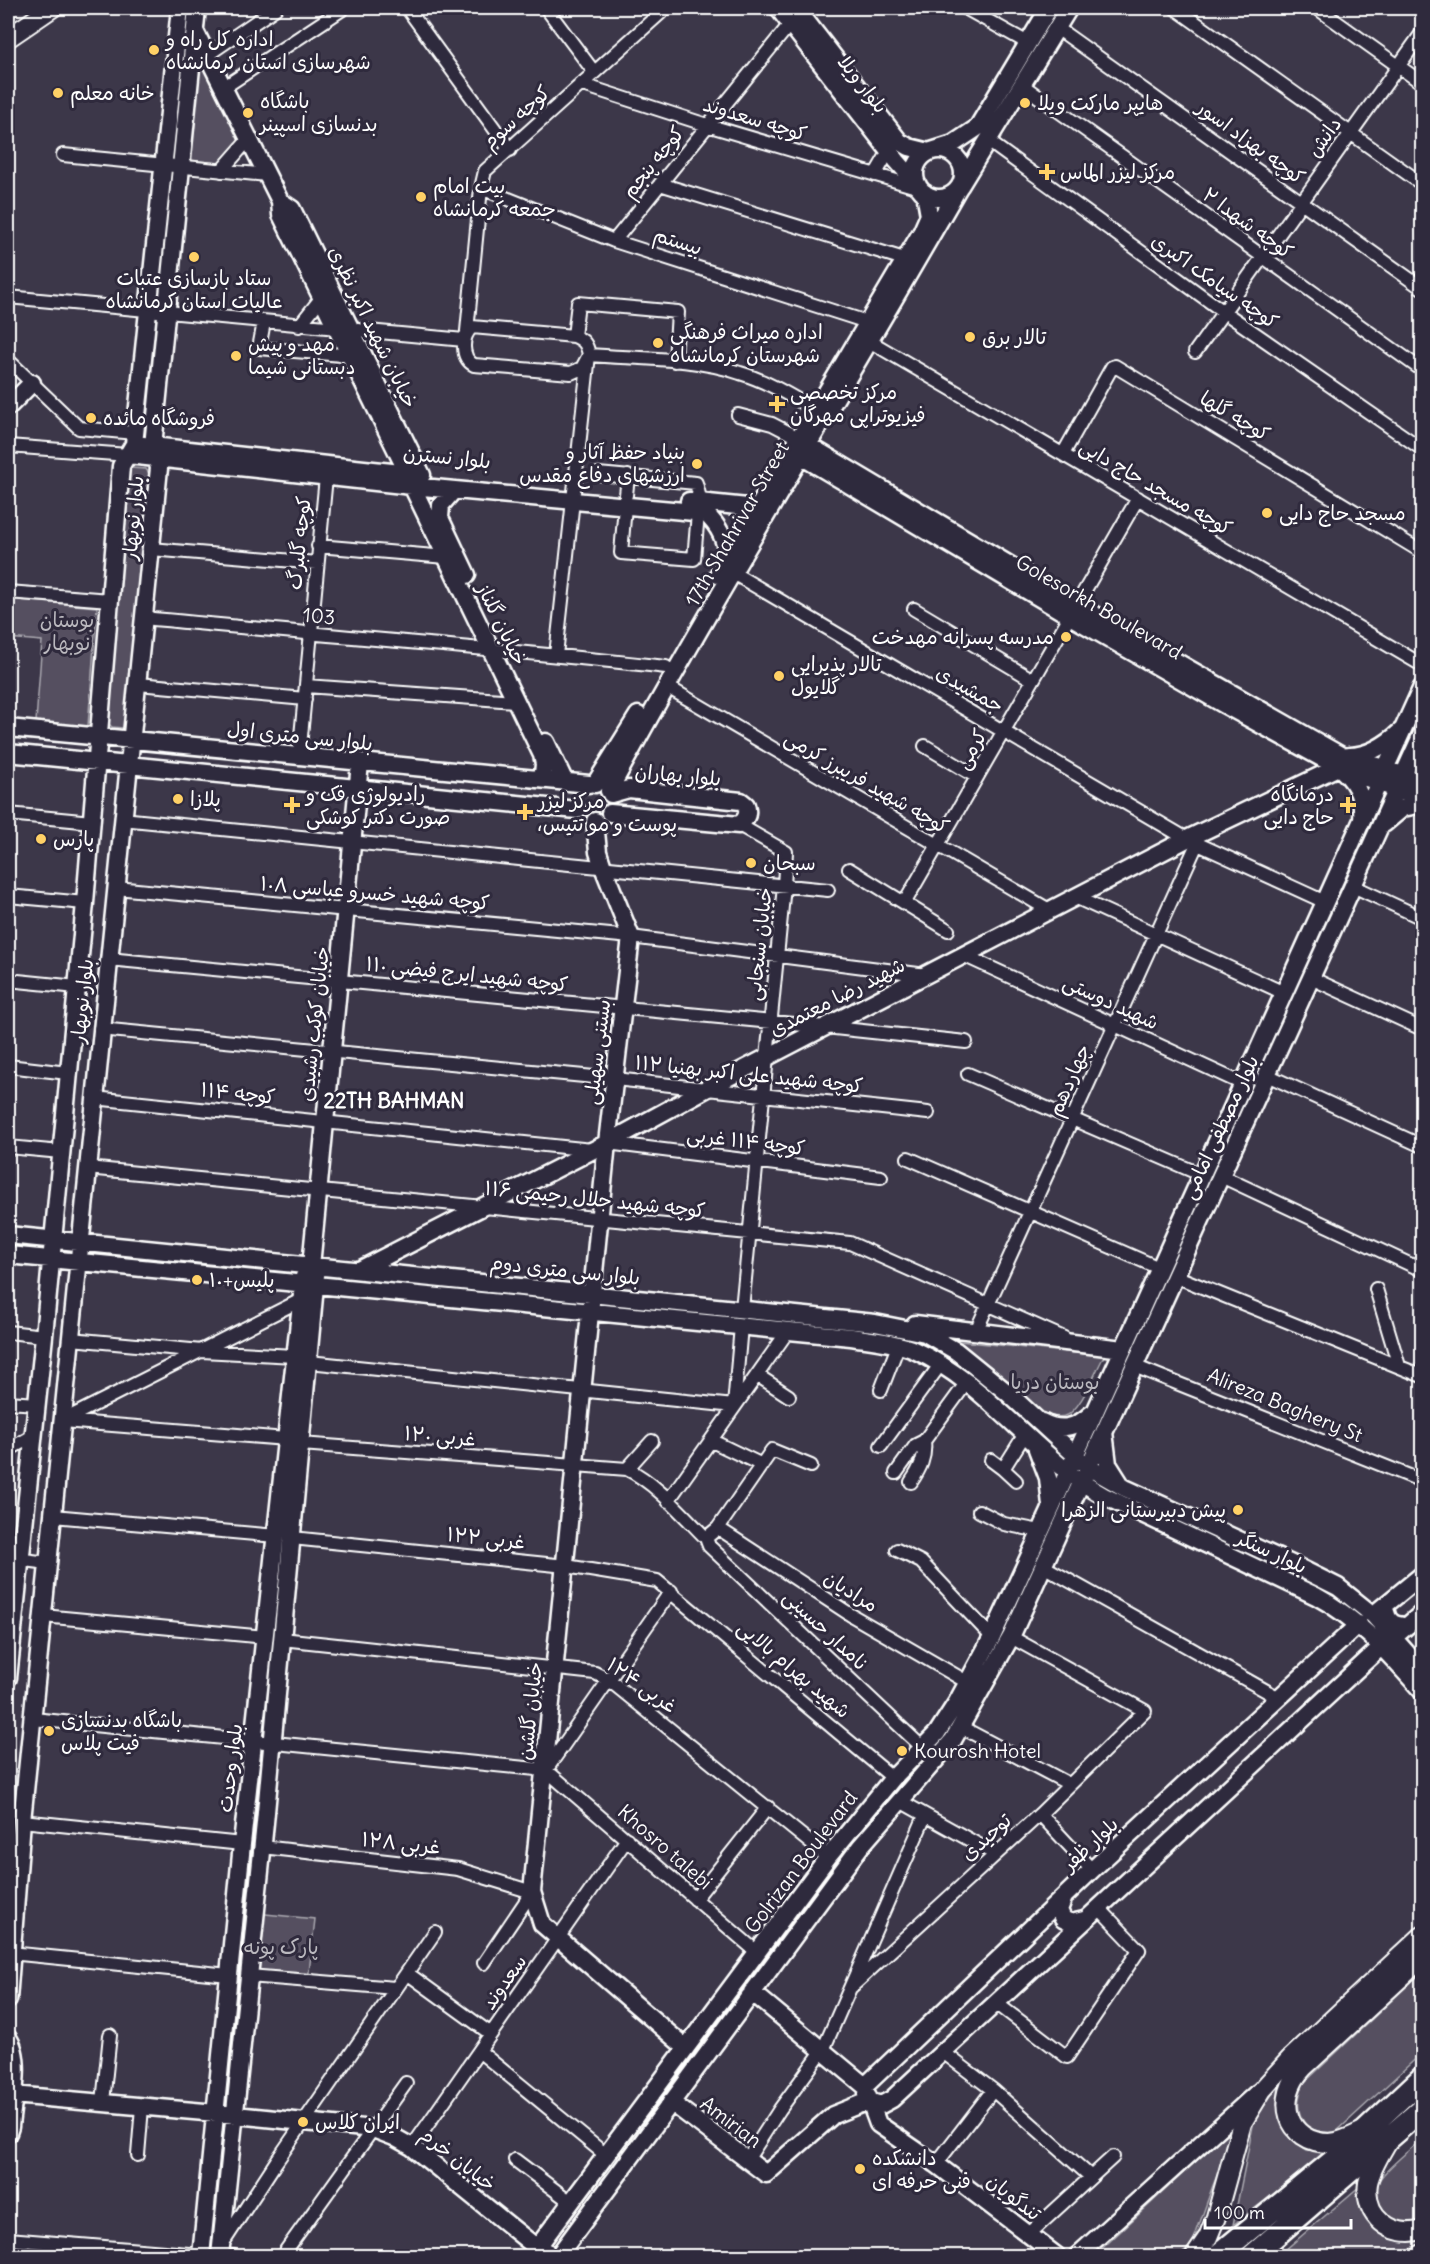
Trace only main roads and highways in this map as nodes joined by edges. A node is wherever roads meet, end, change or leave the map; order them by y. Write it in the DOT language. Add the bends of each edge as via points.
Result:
graph roads {
  1 [pos="52,8"];
  2 [pos="180,8"];
  3 [pos="197,8"];
  4 [pos="778,8"];
  5 [pos="796,8"];
  6 [pos="1049,8"];
  7 [pos="1070,8"];
  8 [pos="194,30"];
  9 [pos="8,38"];
  10 [pos="930,152"];
  11 [pos="960,186"];
  12 [pos="921,188"];
  13 [pos="32,383"];
  14 [pos="8,407"];
  15 [pos="132,444"];
  16 [pos="803,446"];
  17 [pos="154,452"];
  18 [pos="414,478"];
  19 [pos="454,490"];
  20 [pos="572,496"];
  21 [pos="757,508"];
  22 [pos="701,509"];
  23 [pos="731,566"];
  24 [pos="497,649"];
  25 [pos="1422,687"];
  26 [pos="1405,727"];
  27 [pos="8,728"];
  28 [pos="536,733"];
  29 [pos="1422,734"];
  30 [pos="99,737"];
  31 [pos="131,740"];
  32 [pos="8,753"];
  33 [pos="1340,761"];
  34 [pos="98,762"];
  35 [pos="360,763"];
  36 [pos="128,765"];
  37 [pos="1422,769"];
  38 [pos="1384,776"];
  39 [pos="536,779"];
  40 [pos="565,782"];
  41 [pos="1400,783"];
  42 [pos="1422,784"];
  43 [pos="358,787"];
  44 [pos="601,788"];
  45 [pos="1422,801"];
  46 [pos="577,810"];
  47 [pos="610,813"];
  48 [pos="595,821"];
  49 [pos="1362,823"];
  50 [pos="1378,829"];
  51 [pos="600,1146"];
  52 [pos="8,1235"];
  53 [pos="52,1239"];
  54 [pos="80,1242"];
  55 [pos="8,1255"];
  56 [pos="50,1259"];
  57 [pos="78,1262"];
  58 [pos="311,1266"];
  59 [pos="359,1270"];
  60 [pos="307,1290"];
  61 [pos="592,1294"];
  62 [pos="591,1311"];
  63 [pos="898,1327"];
  64 [pos="1123,1349"];
  65 [pos="1094,1412"];
  66 [pos="1038,1421"];
  67 [pos="1104,1430"];
  68 [pos="1029,1438"];
  69 [pos="1075,1455"];
  70 [pos="1088,1467"];
  71 [pos="1067,1472"];
  72 [pos="1081,1483"];
  73 [pos="1125,1488"];
  74 [pos="1104,1496"];
  75 [pos="1071,1504"];
  76 [pos="1052,1507"];
  77 [pos="13,1559"];
  78 [pos="1422,1575"];
  79 [pos="1389,1602"];
  80 [pos="1422,1612"];
  81 [pos="1360,1624"];
  82 [pos="1394,1636"];
  83 [pos="274,1638"];
  84 [pos="1368,1659"];
  85 [pos="1415,1666"];
  86 [pos="8,1678"];
  87 [pos="1422,1691"];
  88 [pos="1422,1699"];
  89 [pos="1064,1897"];
  90 [pos="1084,1920"];
  91 [pos="1422,1936"];
  92 [pos="1422,1958"];
  93 [pos="752,1992"];
  94 [pos="8,2000"];
  95 [pos="8,2037"];
  96 [pos="686,2048"];
  97 [pos="1422,2078"];
  98 [pos="1267,2084"];
  99 [pos="866,2094"];
  100 [pos="13,2096"];
  101 [pos="671,2102"];
  102 [pos="1422,2109"];
  103 [pos="216,2113"];
  104 [pos="234,2115"];
  105 [pos="1371,2127"];
  106 [pos="8,2133"];
  107 [pos="1387,2141"];
  108 [pos="766,2174"];
  109 [pos="1422,2230"];
  110 [pos="534,2252"];
  111 [pos="223,2253"];
  112 [pos="201,2256"];
  113 [pos="561,2256"];
  114 [pos="1057,2256"];
  115 [pos="1077,2256"];
  116 [pos="1195,2256"];
  117 [pos="1217,2256"];
  118 [pos="1252,2256"];
  1 -- 9 [label="main road"];
  2 -- 15 [label="main road, بلوار نوبهار"];
  3 -- 8 [label="main road, بلوار نوبهار"];
  4 -- 12 [label="main road, بلوار ویلا"];
  5 -- 10 [label="main road, بلوار ویلا" via="898,141"];
  6 -- 10 [label="main road" via="977,128 953,144"];
  7 -- 11 [label="main road, 17th Shahrivar Street"];
  8 -- 17 [label="main road, بلوار نوبهار"];
  8 -- 18 [label="main road, خیابان شهید اکبر نظری" via="280,201 292,209 326,292"];
  10 -- 11 [label="main road" via="945,151 957,159 963,172"];
  10 -- 12 [label="main road" via="916,168"];
  11 -- 12 [label="main road" via="943,197 930,196"];
  11 -- 16 [label="main road, 17th Shahrivar Street" via="871,342"];
  12 -- 16 [label="main road, 17th Shahrivar Street" via="929,215 922,231 815,410"];
  13 -- 14 [label="main road"];
  15 -- 17 [label="main road, بلوار نسترن"];
  15 -- 30 [label="main road, بلوار نوبهار" via="122,466"];
  16 -- 21 [label="main road, 17th Shahrivar Street"];
  16 -- 23 [label="main road, 17th Shahrivar Street"];
  16 -- 33 [label="main road, Golesorkh Boulevard" via="1073,610"];
  17 -- 18 [label="main road, بلوار نسترن"];
  17 -- 18 [label="main road, بلوار نسترن" via="326,477"];
  17 -- 31 [label="main road, بلوار نوبهار" via="159,468"];
  18 -- 19 [label="main road, بلوار نسترن"];
  18 -- 20 [label="main road, بلوار نسترن"];
  18 -- 24 [label="main road, خیابان گلناز" via="446,557"];
  19 -- 20 [label="main road, بلوار نسترن"];
  19 -- 24 [label="main road, خیابان گلناز" via="441,505 440,518"];
  20 -- 22 [label="main road, بلوار نسترن"];
  21 -- 22 [label="main road, بلوار نسترن"];
  21 -- 23 [label="main road, 17th Shahrivar Street"];
  22 -- 23 [label="main road" via="725,540"];
  23 -- 44 [label="main road, 17th Shahrivar Street" via="666,686"];
  23 -- 44 [label="main road, 17th Shahrivar Street" via="617,750"];
  24 -- 28 [label="main road, خیابان گلناز"];
  24 -- 28 [label="main road, خیابان گلناز" via="515,701"];
  25 -- 26 [label="main road, بلوار مصطفی امامی"];
  26 -- 33 [label="main road, شهید رضا معتمدی" via="1374,750"];
  26 -- 38 [label="main road, بلوار مصطفی امامی"];
  27 -- 30 [label="main road, بلوار سی متری اول"];
  28 -- 39 [label="main road, خیابان گلناز" via="544,764 543,774"];
  28 -- 40 [label="main road, خیابان گلناز"];
  29 -- 37 [label="main road"];
  29 -- 41 [label="main road, بلوار مصطفی امامی"];
  30 -- 31 [label="main road, بلوار سی متری اول"];
  30 -- 34 [label="main road, بلوار نوبهار"];
  31 -- 35 [label="main road, بلوار سی متری اول"];
  31 -- 36 [label="main road, بلوار نوبهار"];
  32 -- 34 [label="main road"];
  33 -- 38 [label="main road, Golesorkh Boulevard"];
  33 -- 49 [label="main road" via="1359,790"];
  33 -- 51 [label="main road, شهید رضا معتمدی"];
  34 -- 36 [label="main road"];
  34 -- 53 [label="main road, بلوار نوبهار"];
  35 -- 39 [label="main road, بلوار سی متری اول"];
  35 -- 43 [label="main road, خیابان کوکب رشیدی"];
  36 -- 43 [label="main road"];
  36 -- 54 [label="main road, بلوار نوبهار"];
  38 -- 41 [label="main road, Golesorkh Boulevard"];
  38 -- 49 [label="main road, بلوار مصطفی امامی"];
  39 -- 40 [label="main road, بلوار سی متری اول"];
  40 -- 44 [label="main road, بلوار سی متری اول"];
  41 -- 42 [label="main road"];
  41 -- 45 [label="main road"];
  41 -- 50 [label="main road, بلوار مصطفی امامی"];
  43 -- 46 [label="main road"];
  43 -- 58 [label="main road, خیابان کوکب رشیدی"];
  44 -- 46 [label="main road" via="579,792"];
  44 -- 47 [label="main road" via="613,801"];
  44 -- 47 [label="main road, بلوار بهاران" via="741,801 748,813 739,825"];
  45 -- 50 [label="main road" via="1403,808"];
  46 -- 48 [label="main road" via="584,818"];
  47 -- 48 [label="main road"];
  48 -- 51 [label="main road, بستنی سهیلی" via="598,852 631,938 615,1079"];
  49 -- 64 [label="main road, بلوار مصطفی امامی"];
  50 -- 67 [label="main road, بلوار مصطفی امامی"];
  51 -- 59 [label="main road, شهید رضا معتمدی"];
  51 -- 61 [label="main road, بستنی سهیلی" via="600,1219"];
  52 -- 53 [label="main road, بلوار سی متری دوم"];
  53 -- 54 [label="main road, بلوار سی متری دوم"];
  53 -- 56 [label="main road, بلوار نوبهار"];
  54 -- 57 [label="main road, بلوار نوبهار"];
  54 -- 58 [label="main road, بلوار سی متری دوم"];
  55 -- 56 [label="main road, بلوار سی متری دوم"];
  56 -- 57 [label="main road, بلوار سی متری دوم"];
  56 -- 77 [label="main road, بلوار نوبهار" via="33,1437"];
  57 -- 60 [label="main road, بلوار سی متری دوم"];
  57 -- 94 [label="main road, بلوار نوبهار"];
  58 -- 59 [label="main road, بلوار سی متری دوم"];
  58 -- 60 [label="main road, خیابان کوکب رشیدی"];
  59 -- 61 [label="main road, بلوار سی متری دوم"];
  60 -- 62 [label="main road, بلوار سی متری دوم"];
  60 -- 83 [label="main road, بلوار وحدت"];
  61 -- 62 [label="main road, بستنی سهیلی"];
  61 -- 63 [label="main road, بلوار سی متری دوم"];
  62 -- 68 [label="main road, بلوار سی متری دوم" via="850,1337 912,1349 967,1382"];
  62 -- 96 [label="main road, خیابان گلشن" via="532,1892 542,1923"];
  63 -- 64 [label="main road" via="909,1323"];
  63 -- 66 [label="main road, بلوار سی متری دوم" via="925,1333 956,1351"];
  64 -- 65 [label="main road, بلوار مصطفی امامی"];
  65 -- 66 [label="main road" via="1071,1428"];
  65 -- 69 [label="main road, بلوار مصطفی امامی"];
  66 -- 69 [label="main road, بلوار سی متری دوم"];
  67 -- 70 [label="main road, بلوار مصطفی امامی"];
  67 -- 73 [label="main road" via="1108,1464"];
  68 -- 71 [label="main road, بلوار سی متری دوم"];
  68 -- 76 [label="main road" via="1043,1461"];
  69 -- 70 [label="main road, بلوار سی متری دوم"];
  69 -- 71 [label="main road, بلوار مصطفی امامی"];
  70 -- 72 [label="main road, بلوار مصطفی امامی"];
  70 -- 73 [label="main road, بلوار سنگر"];
  71 -- 72 [label="main road, بلوار سی متری دوم"];
  71 -- 76 [label="main road, Golrizan Boulevard"];
  72 -- 74 [label="main road, بلوار سنگر"];
  72 -- 75 [label="main road, Golrizan Boulevard"];
  73 -- 81 [label="main road, بلوار سنگر" via="1325,1580 1351,1596"];
  74 -- 75 [label="main road"];
  74 -- 81 [label="main road, بلوار سنگر" via="1316,1596"];
  75 -- 93 [label="main road, Golrizan Boulevard" via="1011,1637 953,1740 860,1847"];
  76 -- 96 [label="main road, Golrizan Boulevard" via="992,1636 937,1733 893,1778 828,1857"];
  77 -- 86 [label="main road, بلوار نوبهار"];
  78 -- 79 [label="main road, بلوار ظفر"];
  79 -- 81 [label="main road, بلوار ظفر"];
  79 -- 82 [label="main road" via="1386,1608 1395,1625"];
  80 -- 82 [label="main road, بلوار ظفر"];
  81 -- 82 [label="main road, بلوار سنگر"];
  81 -- 84 [label="main road"];
  81 -- 89 [label="main road, بلوار ظفر"];
  82 -- 84 [label="main road, بلوار ظفر"];
  82 -- 85 [label="main road, بلوار سنگر"];
  83 -- 103 [label="main road, بلوار وحدت" via="242,1844"];
  83 -- 104 [label="main road, بلوار وحدت" via="272,1743"];
  84 -- 90 [label="main road, بلوار ظفر"];
  85 -- 87 [label="main road, بلوار سنگر"];
  85 -- 88 [label="main road"];
  89 -- 90 [label="main road" via="1059,1910 1062,1919 1071,1923"];
  89 -- 99 [label="main road, بلوار ظفر"];
  90 -- 99 [label="main road, بلوار ظفر" via="892,2099 881,2105"];
  91 -- 98 [label="main road"];
  92 -- 105 [label="main road" via="1303,2068 1287,2094 1292,2123 1306,2138 1329,2143 1342,2141"];
  93 -- 99 [label="main road" via="824,2050"];
  93 -- 101 [label="main road, Golrizan Boulevard"];
  95 -- 100 [label="main road" via="16,2056"];
  96 -- 110 [label="main road, Golrizan Boulevard"];
  97 -- 105 [label="highway"];
  98 -- 115 [label="main road"];
  98 -- 116 [label="main road" via="1242,2123 1216,2217"];
  99 -- 108 [label="main road, بلوار ظفر" via="833,2115"];
  99 -- 114 [label="main road, تندگویان" via="878,2124"];
  100 -- 103 [label="main road"];
  100 -- 106 [label="main road"];
  101 -- 108 [label="main road, Amirian"];
  101 -- 113 [label="main road, Golrizan Boulevard"];
  102 -- 107 [label="highway"];
  103 -- 104 [label="main road, خیابان خرم"];
  103 -- 112 [label="main road, بلوار وحدت"];
  104 -- 110 [label="main road, خیابان خرم" via="373,2129 394,2137 412,2147"];
  104 -- 111 [label="main road, بلوار وحدت"];
  105 -- 117 [label="highway"];
  107 -- 109 [label="main road" via="1368,2183 1369,2204 1386,2226 1406,2232"];
  107 -- 118 [label="highway"];
  110 -- 113 [label="main road"];
}
